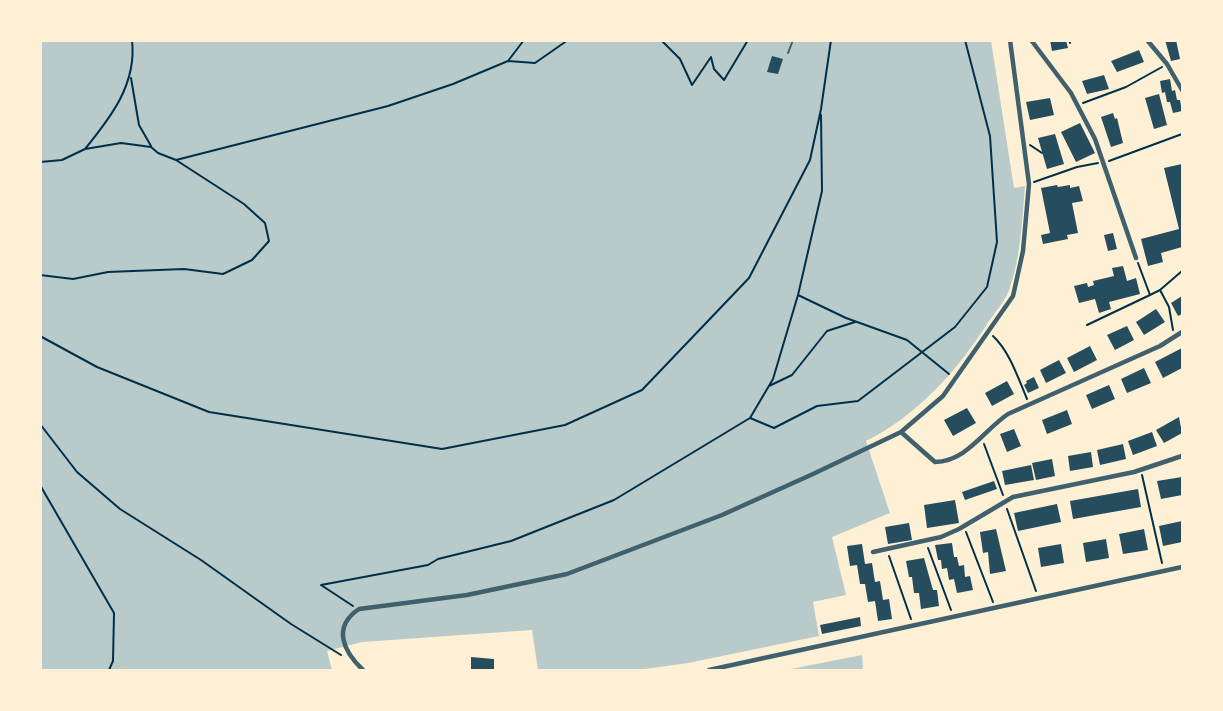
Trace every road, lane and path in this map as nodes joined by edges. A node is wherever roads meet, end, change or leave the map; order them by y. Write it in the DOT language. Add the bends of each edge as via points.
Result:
graph roads {
  1 [pos="132,40"];
  2 [pos="524,40"];
  3 [pos="568,40"];
  4 [pos="661,40"];
  5 [pos="748,40"];
  6 [pos="793,40"];
  7 [pos="831,40"];
  8 [pos="965,40"];
  9 [pos="1010,40"];
  10 [pos="1031,40"];
  11 [pos="1147,40"];
  12 [pos="788,53"];
  13 [pos="508,61"];
  14 [pos="1167,64"];
  15 [pos="131,78"];
  16 [pos="1182,90"];
  17 [pos="1077,105"];
  18 [pos="821,110"];
  19 [pos="1182,134"];
  20 [pos="1024,146"];
  21 [pos="151,147"];
  22 [pos="85,149"];
  23 [pos="1042,153"];
  24 [pos="176,159"];
  25 [pos="40,162"];
  26 [pos="1105,162"];
  27 [pos="1029,184"];
  28 [pos="1136,258"];
  29 [pos="1182,270"];
  30 [pos="40,275"];
  31 [pos="1160,290"];
  32 [pos="798,295"];
  33 [pos="1150,295"];
  34 [pos="857,322"];
  35 [pos="1087,326"];
  36 [pos="989,332"];
  37 [pos="1182,332"];
  38 [pos="40,336"];
  39 [pos="1174,337"];
  40 [pos="923,352"];
  41 [pos="956,380"];
  42 [pos="769,386"];
  43 [pos="1029,404"];
  44 [pos="750,418"];
  45 [pos="40,424"];
  46 [pos="902,432"];
  47 [pos="981,435"];
  48 [pos="1182,456"];
  49 [pos="1140,470"];
  50 [pos="40,485"];
  51 [pos="1004,501"];
  52 [pos="964,526"];
  53 [pos="926,541"];
  54 [pos="886,549"];
  55 [pos="873,552"];
  56 [pos="1182,567"];
  57 [pos="1164,572"];
  58 [pos="1039,600"];
  59 [pos="359,609"];
  60 [pos="996,610"];
  61 [pos="954,619"];
  62 [pos="914,627"];
  63 [pos="355,663"];
  64 [pos="109,670"];
  65 [pos="363,670"];
  66 [pos="709,670"];
  1 -- 15 [label="path"];
  2 -- 13 [label="path"];
  3 -- 13 [label="path" via="535,63"];
  4 -- 5 [label="path" via="680,59 692,85 711,57 714,69 724,80"];
  6 -- 12 [label="lane"];
  7 -- 18 [label="path"];
  8 -- 40 [label="path" via="990,136 997,242 987,287 956,327"];
  9 -- 20 [label="street"];
  10 -- 17 [label="street"];
  11 -- 14 [label="street"];
  13 -- 24 [label="path" via="388,106"];
  14 -- 16 [label="street"];
  14 -- 17 [label="path" via="1126,87"];
  15 -- 21 [label="path" via="139,125"];
  15 -- 22 [label="path" via="110,119"];
  17 -- 26 [label="street"];
  18 -- 32 [label="path" via="822,190"];
  18 -- 38 [label="path" via="810,160 749,278 642,390 565,425 442,449 209,412 97,367"];
  19 -- 26 [label="path"];
  20 -- 23 [label="path" via="1034,146"];
  20 -- 27 [label="street"];
  21 -- 22 [label="path" via="122,143"];
  21 -- 24 [label="path"];
  22 -- 25 [label="path" via="62,160"];
  24 -- 30 [label="path" via="244,204 265,223 269,241 252,260 224,274 183,269 108,272 73,279"];
  26 -- 27 [label="path"];
  26 -- 28 [label="street"];
  27 -- 36 [label="street" via="1023,251 1013,296"];
  28 -- 33 [label="path"];
  29 -- 31 [label="path"];
  31 -- 33 [label="path"];
  31 -- 39 [label="path" via="1169,307"];
  32 -- 34 [label="path"];
  32 -- 42 [label="path"];
  33 -- 35 [label="path"];
  34 -- 40 [label="path" via="907,340"];
  34 -- 42 [label="path" via="827,331 792,375"];
  36 -- 41 [label="street"];
  36 -- 43 [label="path" via="1000,342"];
  37 -- 39 [label="street"];
  39 -- 43 [label="street"];
  40 -- 41 [label="path"];
  40 -- 44 [label="path" via="858,401 817,406 774,429"];
  41 -- 46 [label="street"];
  42 -- 44 [label="path"];
  43 -- 47 [label="street"];
  44 -- 59 [label="path" via="614,500 511,541 438,558 428,565 321,585"];
  45 -- 63 [label="path" via="77,472 120,508"];
  46 -- 47 [label="street" via="935,462 963,455"];
  46 -- 59 [label="street" via="722,515 567,574 467,595"];
  47 -- 51 [label="path"];
  48 -- 49 [label="street"];
  49 -- 51 [label="street" via="1069,483"];
  49 -- 57 [label="path"];
  50 -- 64 [label="path" via="114,613 113,661"];
  51 -- 52 [label="street"];
  51 -- 58 [label="path"];
  52 -- 53 [label="street"];
  52 -- 60 [label="path"];
  53 -- 54 [label="street"];
  53 -- 61 [label="path"];
  54 -- 55 [label="street"];
  54 -- 62 [label="path"];
  56 -- 57 [label="street"];
  57 -- 58 [label="street"];
  58 -- 60 [label="street"];
  59 -- 63 [label="street" via="348,617 342,634 346,651"];
  60 -- 61 [label="street"];
  61 -- 62 [label="street"];
  62 -- 66 [label="street"];
  63 -- 65 [label="street"];
}
